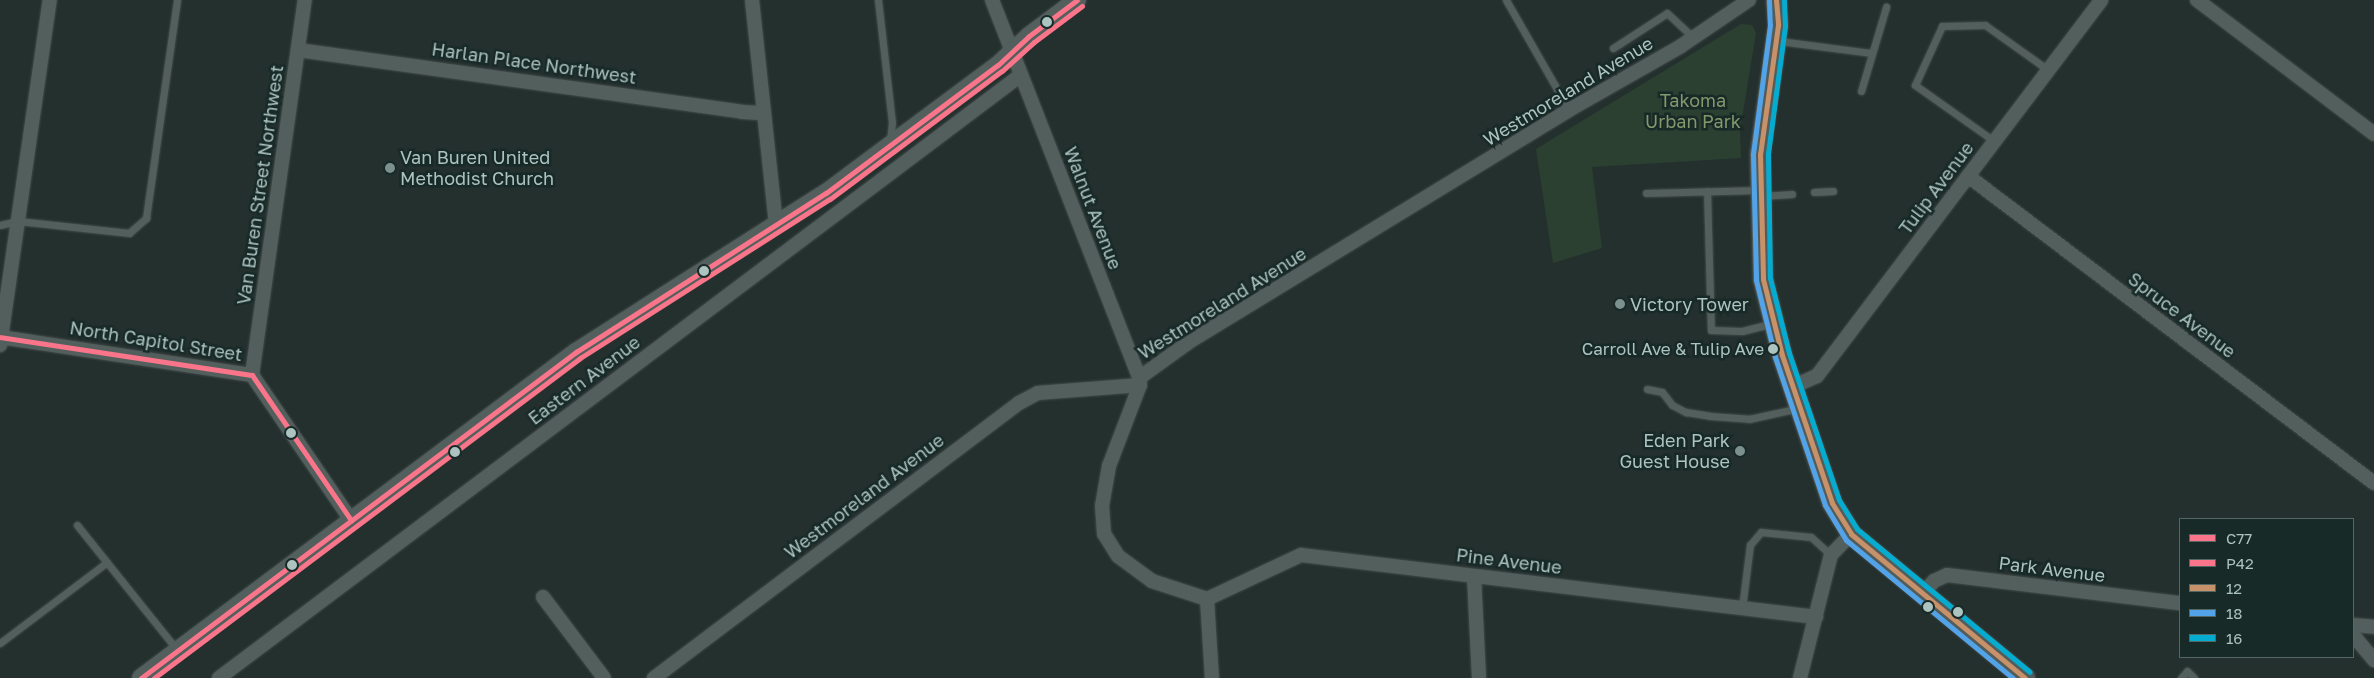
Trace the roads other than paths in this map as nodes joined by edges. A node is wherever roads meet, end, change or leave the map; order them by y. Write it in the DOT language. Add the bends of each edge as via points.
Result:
graph roads {
  1 [pos="50,0"];
  2 [pos="177,0"];
  3 [pos="305,0"];
  4 [pos="752,0"];
  5 [pos="878,0"];
  6 [pos="992,0"];
  7 [pos="1077,0"];
  8 [pos="1506,0"];
  9 [pos="1749,0"];
  10 [pos="1776,0"];
  11 [pos="2101,0"];
  12 [pos="2197,0"];
  13 [pos="1886,7"];
  14 [pos="1693,37"];
  15 [pos="1776,41"];
  16 [pos="1613,48"];
  17 [pos="298,50"];
  18 [pos="1012,52"];
  19 [pos="1872,53"];
  20 [pos="2048,70"];
  21 [pos="1021,75"];
  22 [pos="1861,91"];
  23 [pos="1569,110"];
  24 [pos="764,113"];
  25 [pos="2374,134"];
  26 [pos="1994,141"];
  27 [pos="889,146"];
  28 [pos="1968,176"];
  29 [pos="1707,191"];
  30 [pos="1834,191"];
  31 [pos="1814,192"];
  32 [pos="1646,193"];
  33 [pos="1761,193"];
  34 [pos="1792,194"];
  35 [pos="18,221"];
  36 [pos="776,224"];
  37 [pos="0,226"];
  38 [pos="1773,323"];
  39 [pos="0,340"];
  40 [pos="252,375"];
  41 [pos="1139,381"];
  42 [pos="1792,387"];
  43 [pos="1647,389"];
  44 [pos="1799,408"];
  45 [pos="2374,483"];
  46 [pos="351,520"];
  47 [pos="77,525"];
  48 [pos="1851,534"];
  49 [pos="1831,556"];
  50 [pos="107,562"];
  51 [pos="1474,576"];
  52 [pos="1924,592"];
  53 [pos="542,597"];
  54 [pos="1207,599"];
  55 [pos="2179,604"];
  56 [pos="1742,608"];
  57 [pos="1816,617"];
  58 [pos="2354,625"];
  59 [pos="2374,627"];
  60 [pos="2354,636"];
  61 [pos="0,643"];
  62 [pos="178,650"];
  63 [pos="2374,660"];
  64 [pos="141,678"];
  65 [pos="218,678"];
  66 [pos="604,678"];
  67 [pos="654,678"];
  68 [pos="1212,678"];
  69 [pos="1480,678"];
  70 [pos="1800,678"];
  71 [pos="2025,678"];
  72 [pos="2181,678"];
  73 [pos="2194,678"];
  1 -- 35 [label="street"];
  2 -- 35 [label="lane" via="146,218 129,233"];
  3 -- 17 [label="street, Van Buren Street Northwest"];
  4 -- 24 [label="street"];
  5 -- 27 [label="lane" via="892,122"];
  6 -- 18 [label="street, Walnut Avenue"];
  7 -- 18 [label="street"];
  8 -- 23 [label="lane"];
  9 -- 14 [label="street, Westmoreland Avenue"];
  10 -- 15 [label="main road"];
  11 -- 20 [label="street, Tulip Avenue"];
  12 -- 25 [label="street"];
  13 -- 19 [label="lane"];
  14 -- 16 [label="lane" via="1667,13"];
  14 -- 23 [label="street, Westmoreland Avenue"];
  15 -- 19 [label="lane"];
  15 -- 33 [label="main road" via="1762,129"];
  17 -- 24 [label="street, Harlan Place Northwest"];
  17 -- 40 [label="street, Van Buren Street Northwest"];
  18 -- 21 [label="street, Walnut Avenue"];
  18 -- 27 [label="street"];
  19 -- 22 [label="lane"];
  20 -- 26 [label="street, Tulip Avenue"];
  20 -- 26 [label="lane" via="1985,25 1942,26 1914,85"];
  21 -- 41 [label="street, Walnut Avenue"];
  21 -- 65 [label="street, Eastern Avenue"];
  23 -- 41 [label="street, Westmoreland Avenue" via="1189,342"];
  24 -- 36 [label="street"];
  26 -- 28 [label="street, Tulip Avenue"];
  27 -- 36 [label="street" via="826,193"];
  28 -- 42 [label="street, Tulip Avenue" via="1817,376"];
  28 -- 45 [label="street, Spruce Avenue"];
  29 -- 32 [label="lane"];
  29 -- 33 [label="lane"];
  29 -- 38 [label="lane" via="1711,330 1742,331"];
  30 -- 31 [label="lane"];
  33 -- 34 [label="lane"];
  33 -- 38 [label="main road" via="1764,279"];
  35 -- 37 [label="lane"];
  35 -- 39 [label="street"];
  36 -- 46 [label="street" via="576,352"];
  38 -- 42 [label="main road"];
  39 -- 40 [label="street, North Capitol Street"];
  40 -- 46 [label="street, North Capitol Street"];
  41 -- 54 [label="street" via="1109,466 1102,506 1104,534 1118,556 1152,581"];
  41 -- 67 [label="street, Westmoreland Avenue" via="1038,393 1019,403"];
  42 -- 44 [label="main road"];
  43 -- 44 [label="lane" via="1662,392 1672,405 1686,412 1710,416 1757,418"];
  44 -- 48 [label="main road" via="1832,503"];
  46 -- 62 [label="street"];
  47 -- 50 [label="lane"];
  48 -- 49 [label="street"];
  48 -- 52 [label="main road" via="1894,572"];
  49 -- 56 [label="lane" via="1811,537 1761,532 1750,545"];
  49 -- 57 [label="street"];
  50 -- 61 [label="lane"];
  50 -- 62 [label="lane"];
  51 -- 54 [label="street, Pine Avenue" via="1301,555"];
  51 -- 56 [label="street, Pine Avenue"];
  51 -- 69 [label="street"];
  52 -- 55 [label="street, Park Avenue" via="1934,581 1947,576"];
  52 -- 71 [label="main road"];
  53 -- 66 [label="street"];
  54 -- 68 [label="street"];
  56 -- 57 [label="street, Pine Avenue"];
  57 -- 70 [label="street"];
  58 -- 59 [label="street"];
  60 -- 63 [label="street"];
  62 -- 64 [label="street"];
  72 -- 73 [label="lane" via="2187,671"];
}
